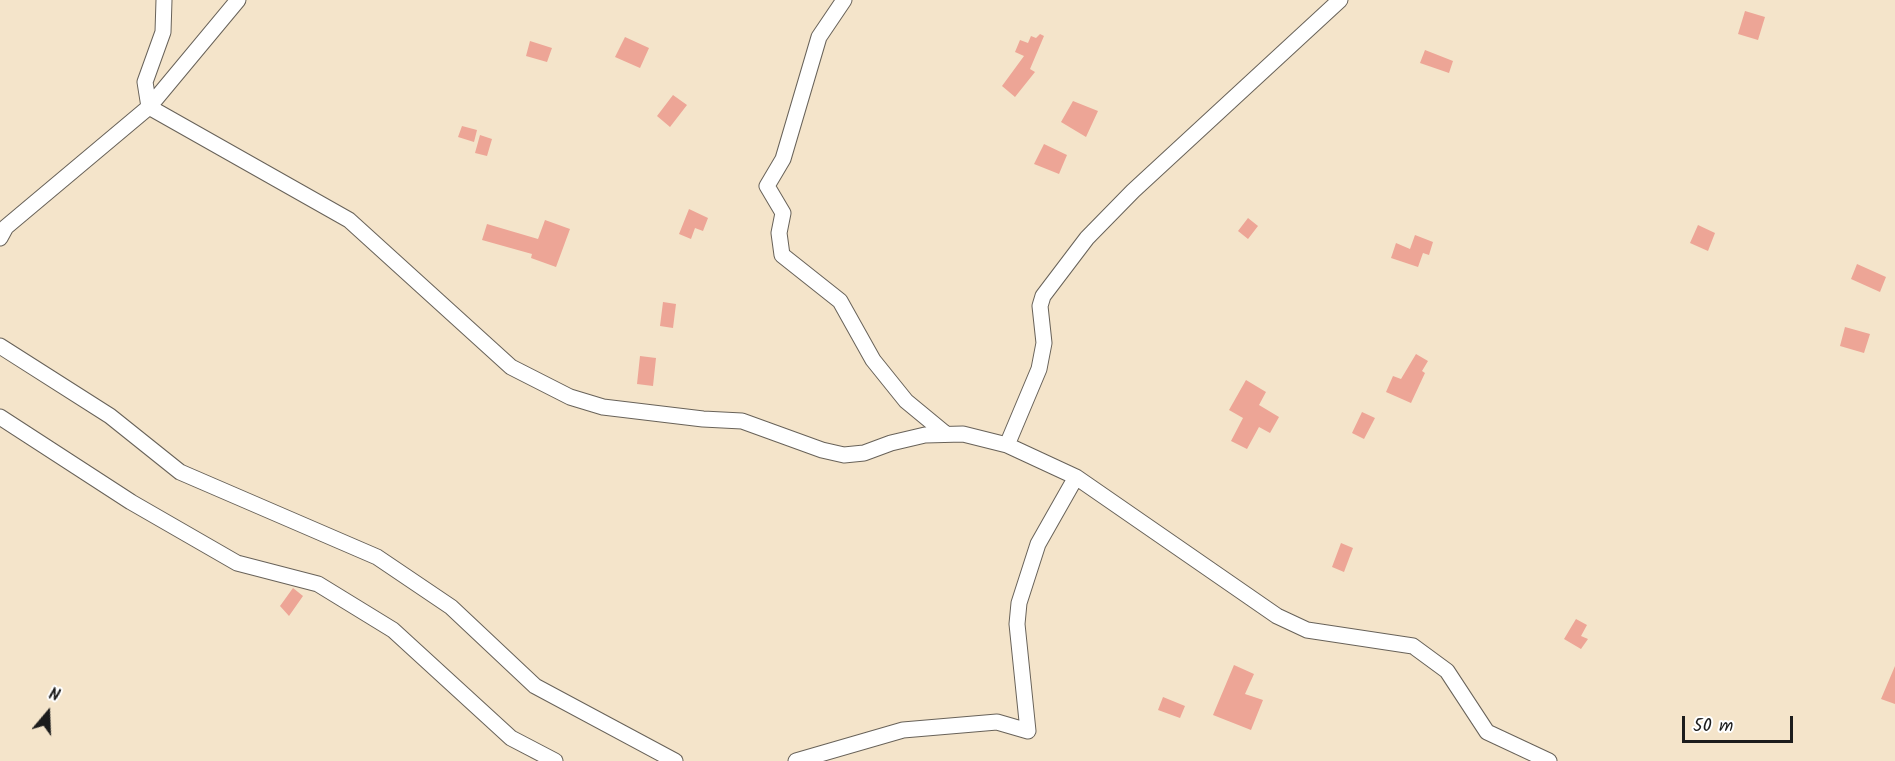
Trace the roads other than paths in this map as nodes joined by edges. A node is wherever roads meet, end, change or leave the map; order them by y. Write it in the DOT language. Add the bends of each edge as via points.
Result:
graph roads {
  1 [pos="164,0"];
  2 [pos="238,0"];
  3 [pos="844,0"];
  4 [pos="1332,2"];
  5 [pos="149,107"];
  6 [pos="0,238"];
  7 [pos="0,346"];
  8 [pos="0,417"];
  9 [pos="946,434"];
  10 [pos="1007,445"];
  11 [pos="1076,477"];
  12 [pos="555,761"];
  13 [pos="675,761"];
  14 [pos="796,761"];
  15 [pos="1549,761"];
  1 -- 5 [label="street" via="164,32 145,82"];
  2 -- 5 [label="street"];
  3 -- 9 [label="street" via="819,37 783,159 768,186 783,213 782,255 840,301 873,360 906,401"];
  4 -- 10 [label="street" via="1133,191 1087,238 1043,296 1040,369"];
  5 -- 6 [label="street" via="6,227"];
  5 -- 9 [label="street" via="349,220 510,367 570,397 603,407 742,421 844,455 925,435"];
  7 -- 13 [label="street" via="110,416 180,472 377,557 451,607 534,686"];
  8 -- 12 [label="street" via="131,502 237,563 318,584 393,630 511,738"];
  9 -- 10 [label="street" via="963,434"];
  10 -- 11 [label="street"];
  11 -- 14 [label="street" via="1038,544 1018,603 1028,731 997,722 903,730"];
  11 -- 15 [label="street" via="1277,616 1307,630 1413,646 1447,671 1487,732"];
}
